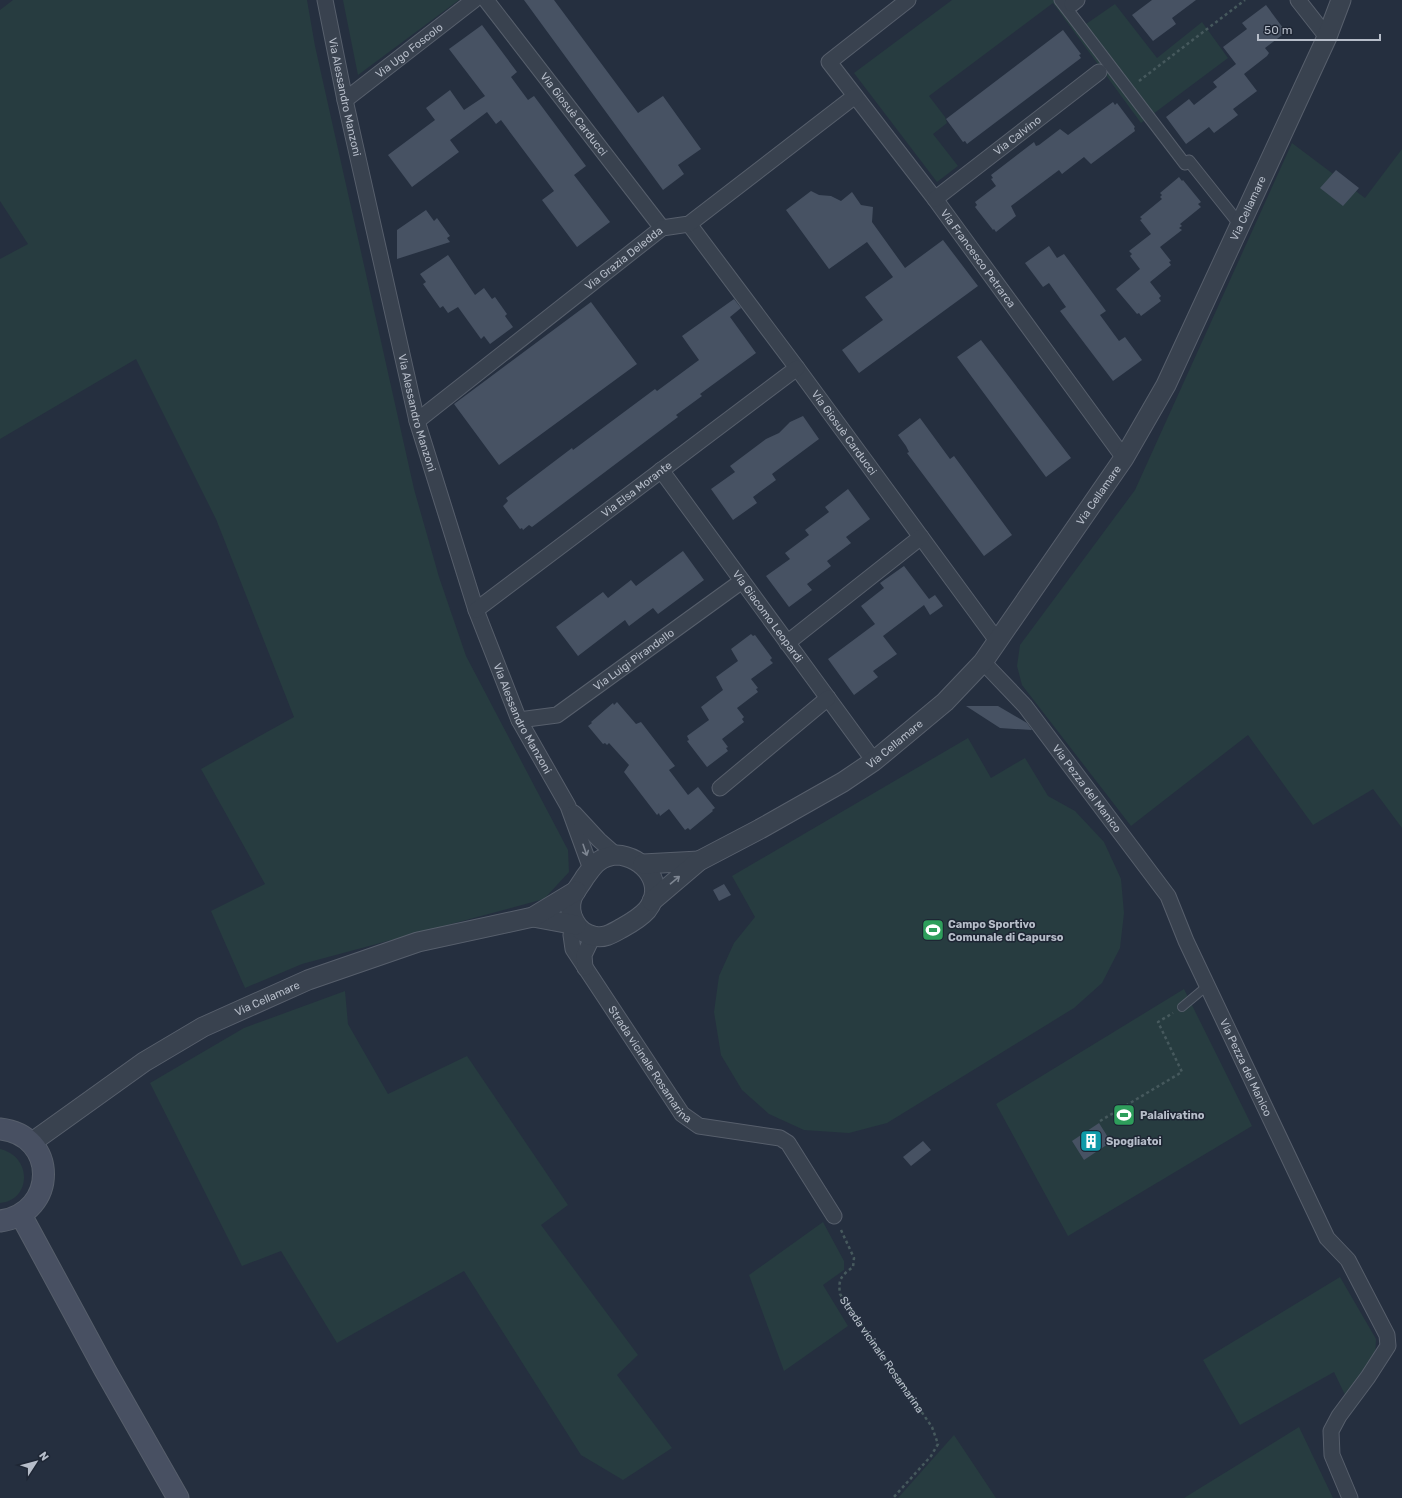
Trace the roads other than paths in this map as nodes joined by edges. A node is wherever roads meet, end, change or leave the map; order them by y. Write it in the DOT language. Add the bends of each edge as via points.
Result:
graph roads {
  1 [pos="325,0"];
  2 [pos="474,0"];
  3 [pos="486,0"];
  4 [pos="908,0"];
  5 [pos="1298,0"];
  6 [pos="1341,0"];
  7 [pos="1070,1"];
  8 [pos="1327,37"];
  9 [pos="1099,72"];
  10 [pos="855,96"];
  11 [pos="344,100"];
  12 [pos="935,199"];
  13 [pos="689,224"];
  14 [pos="1240,225"];
  15 [pos="662,228"];
  16 [pos="797,368"];
  17 [pos="417,421"];
  18 [pos="1124,458"];
  19 [pos="662,470"];
  20 [pos="921,537"];
  21 [pos="742,581"];
  22 [pos="476,610"];
  23 [pos="998,642"];
  24 [pos="787,643"];
  25 [pos="983,662"];
  26 [pos="828,698"];
  27 [pos="519,720"];
  28 [pos="874,761"];
  29 [pos="720,788"];
  30 [pos="568,806"];
  31 [pos="616,855"];
  32 [pos="699,861"];
  33 [pos="643,864"];
  34 [pos="591,869"];
  35 [pos="576,891"];
  36 [pos="652,901"];
  37 [pos="533,917"];
  38 [pos="576,925"];
  39 [pos="593,936"];
  40 [pos="585,968"];
  41 [pos="1207,986"];
  42 [pos="1182,1007"];
  43 [pos="0,1129"];
  44 [pos="31,1143"];
  45 [pos="21,1215"];
  46 [pos="834,1216"];
  47 [pos="0,1221"];
  48 [pos="178,1498"];
  49 [pos="1350,1498"];
  1 -- 11 [label="street, Via Alessandro Manzoni"];
  2 -- 11 [label="street, Via Ugo Foscolo"];
  3 -- 15 [label="street, Via Giosuè Carducci"];
  4 -- 10 [label="street, Via Francesco Petrarca" via="829,62"];
  5 -- 8 [label="street"];
  6 -- 8 [label="street, Via Cellamare"];
  7 -- 14 [label="street" via="1128,90 1184,164 1189,161"];
  8 -- 14 [label="street, Via Cellamare"];
  9 -- 12 [label="street, Via Calvino"];
  10 -- 12 [label="street, Via Francesco Petrarca"];
  10 -- 13 [label="street, Via Grazia Deledda"];
  11 -- 17 [label="street, Via Alessandro Manzoni"];
  12 -- 18 [label="street, Via Francesco Petrarca"];
  13 -- 15 [label="street, Via Grazia Deledda"];
  13 -- 16 [label="street, Via Giosuè Carducci"];
  14 -- 18 [label="street, Via Cellamare" via="1166,385"];
  15 -- 17 [label="street, Via Grazia Deledda"];
  16 -- 19 [label="street, Via Elsa Morante"];
  16 -- 20 [label="street, Via Giosuè Carducci"];
  17 -- 22 [label="street, Via Alessandro Manzoni"];
  18 -- 23 [label="street, Via Cellamare"];
  19 -- 21 [label="street, Via Giacomo Leopardi"];
  19 -- 22 [label="street, Via Elsa Morante"];
  20 -- 23 [label="street, Via Giosuè Carducci"];
  20 -- 24 [label="street"];
  21 -- 24 [label="street, Via Giacomo Leopardi"];
  21 -- 27 [label="street, Via Luigi Pirandello" via="557,715"];
  22 -- 27 [label="street, Via Alessandro Manzoni"];
  23 -- 25 [label="street, Via Cellamare"];
  24 -- 26 [label="street, Via Giacomo Leopardi"];
  25 -- 28 [label="street, Via Cellamare" via="945,702"];
  25 -- 41 [label="street, Via Pezza del Manico" via="1025,706 1168,896"];
  26 -- 28 [label="street, Via Giacomo Leopardi"];
  26 -- 29 [label="street"];
  27 -- 30 [label="street, Via Alessandro Manzoni"];
  28 -- 32 [label="street, Via Cellamare" via="802,806"];
  30 -- 31 [label="street, Via Alessandro Manzoni"];
  30 -- 34 [label="street, Via Alessandro Manzoni, one-way"];
  31 -- 33 [label="street, Via Cellamare" via="626,855"];
  31 -- 34 [label="street, Via Cellamare" via="598,862"];
  32 -- 33 [label="street, Via Cellamare"];
  36 -- 32 [label="street, Via Cellamare, one-way"];
  33 -- 36 [label="street" via="653,881"];
  34 -- 35 [label="street, Via Cellamare"];
  35 -- 37 [label="street, Via Cellamare"];
  35 -- 38 [label="street, Via Cellamare" via="571,906 571,914"];
  36 -- 39 [label="street, Via Cellamare" via="640,916 616,931 601,937"];
  37 -- 38 [label="street, Via Cellamare"];
  37 -- 44 [label="street, Via Cellamare" via="418,942 308,980 203,1027 144,1062"];
  38 -- 39 [label="street, Via Cellamare"];
  38 -- 40 [label="street, Strada vicinale Rosamarina" via="571,936 573,949"];
  39 -- 40 [label="street" via="584,955"];
  40 -- 46 [label="street, Strada vicinale Rosamarina" via="682,1114 699,1126 780,1138 788,1143"];
  41 -- 42 [label="lane"];
  41 -- 49 [label="street, Via Pezza del Manico" via="1327,1238 1348,1260 1387,1335 1388,1346 1331,1431 1332,1455"];
  43 -- 44 [label="main road" via="14,1132"];
  44 -- 45 [label="main road" via="42,1161 43,1182 36,1201"];
  45 -- 47 [label="main road"];
  45 -- 48 [label="main road"];
}
